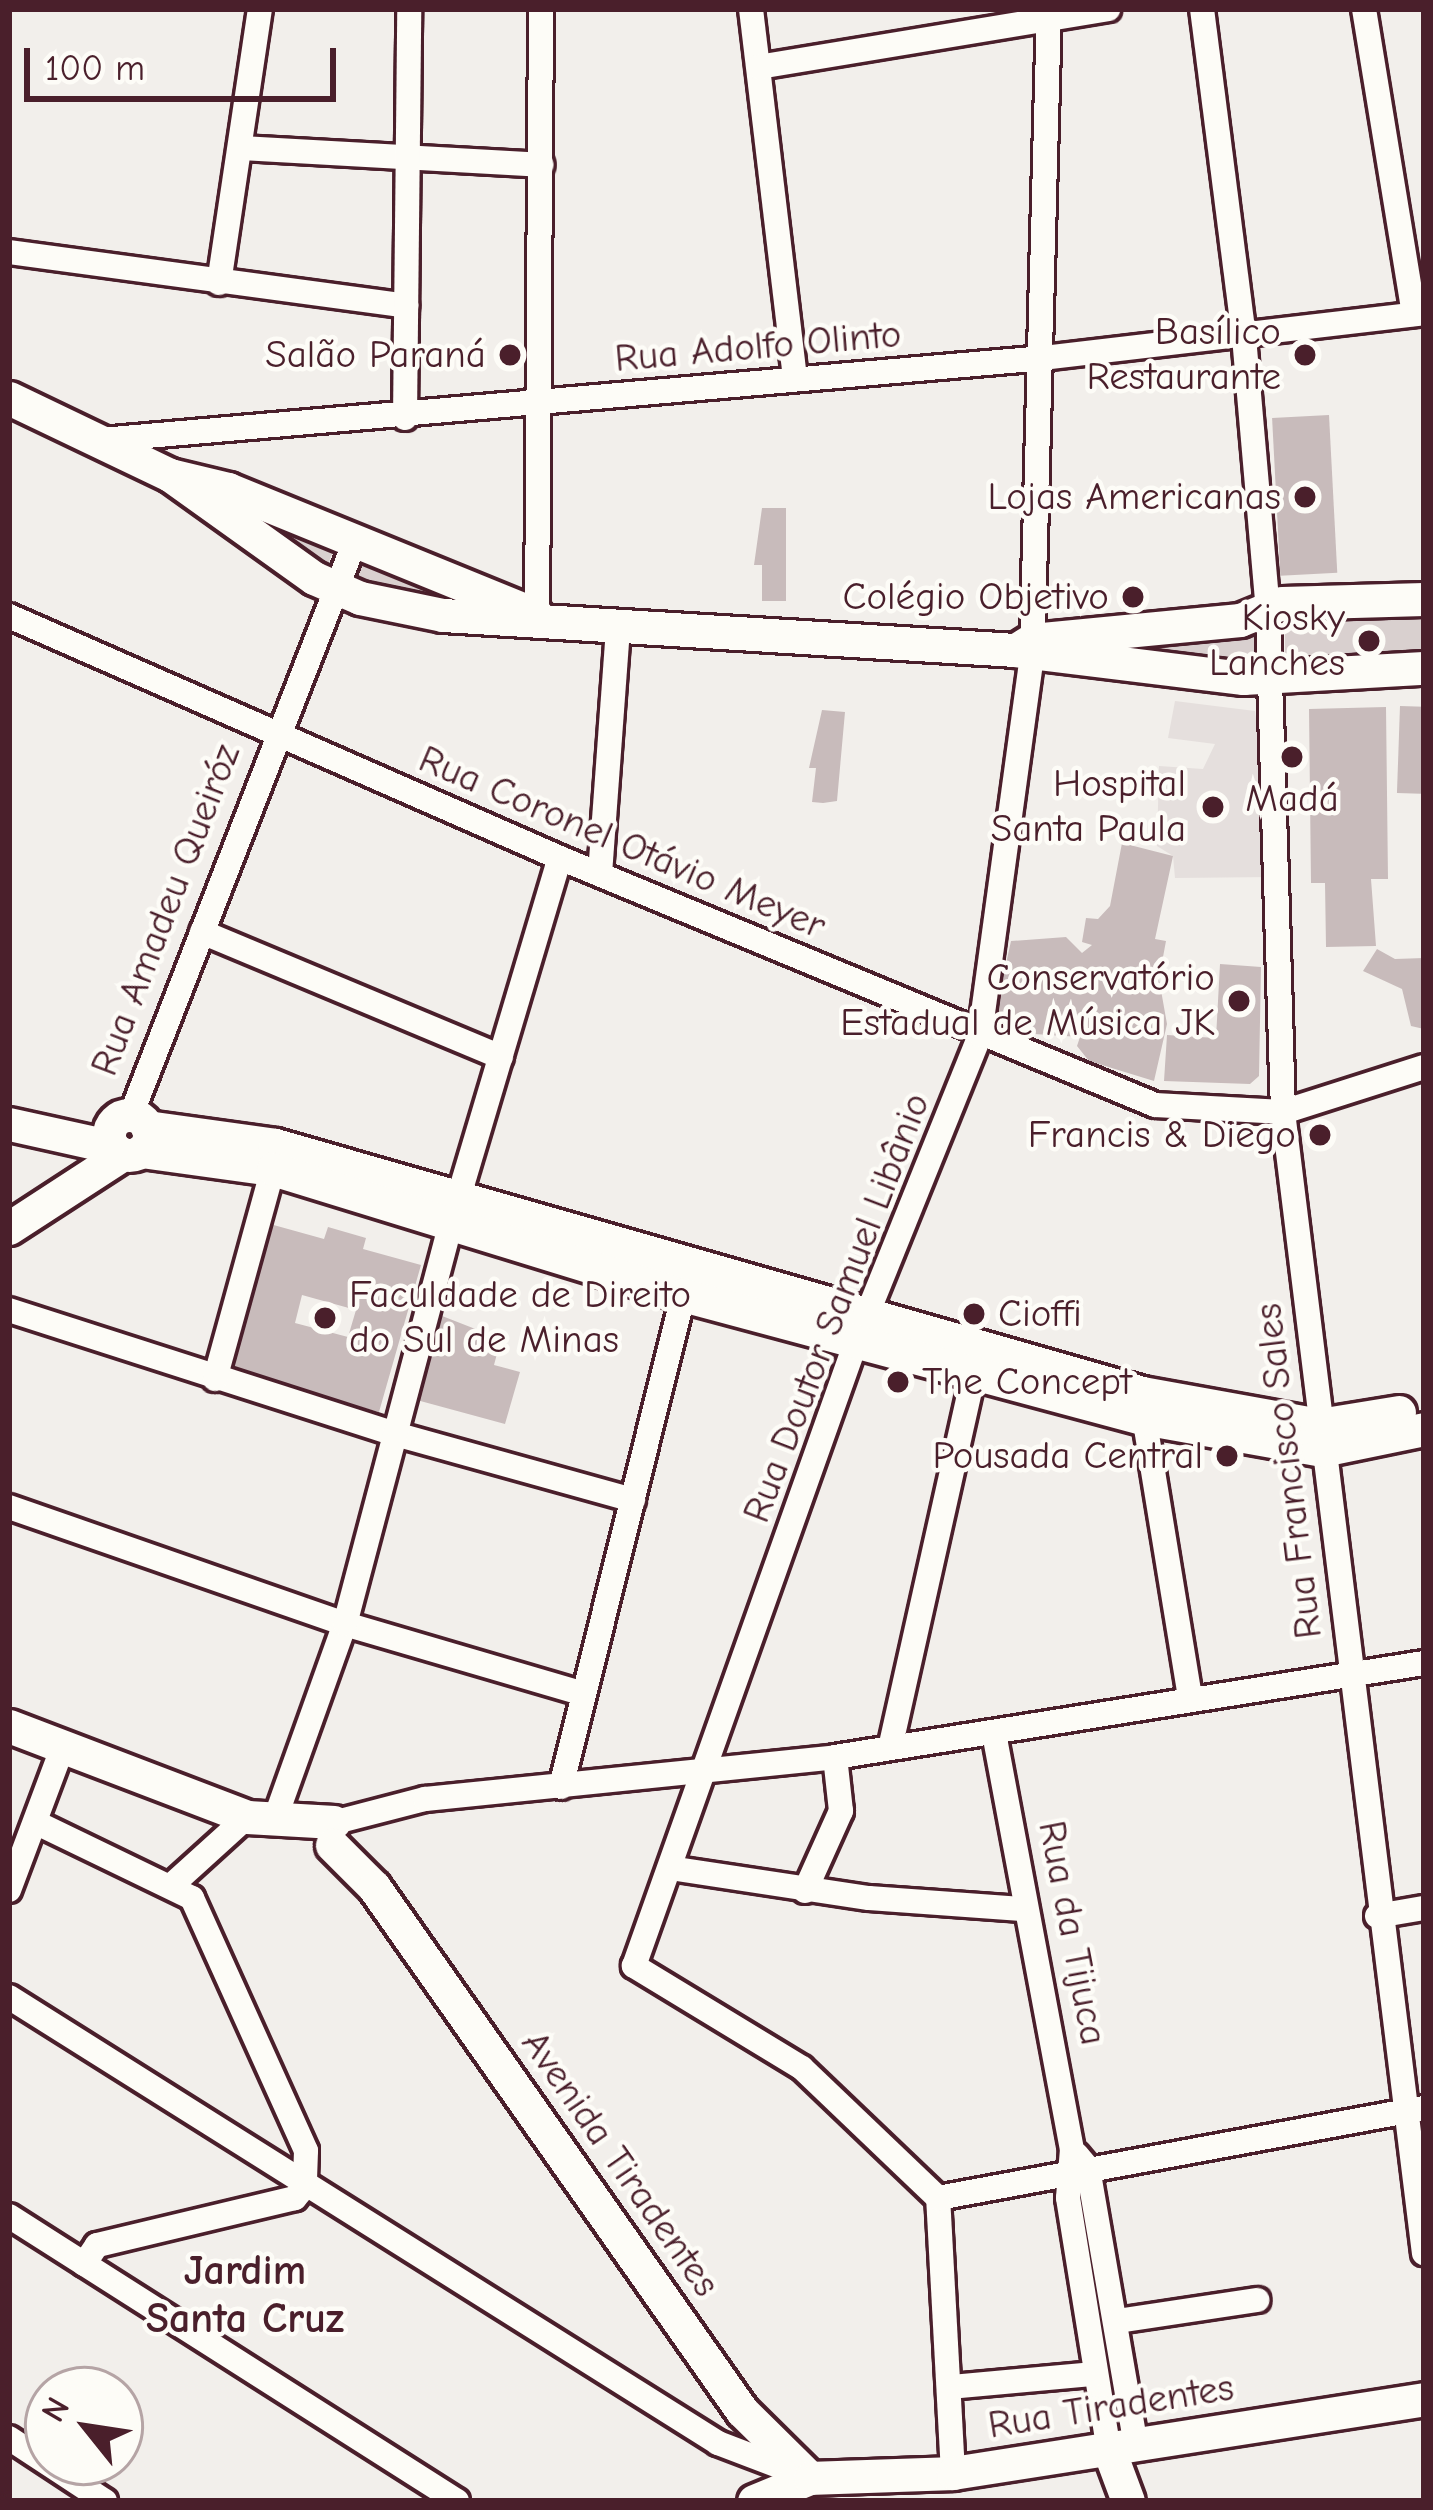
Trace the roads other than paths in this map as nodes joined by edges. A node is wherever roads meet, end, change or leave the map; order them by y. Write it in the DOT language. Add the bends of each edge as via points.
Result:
graph roads {
  1 [pos="260,9"];
  2 [pos="410,9"];
  3 [pos="541,9"];
  4 [pos="751,9"];
  5 [pos="1108,9"];
  6 [pos="1202,9"];
  7 [pos="1364,9"];
  8 [pos="1048,14"];
  9 [pos="759,67"];
  10 [pos="240,148"];
  11 [pos="408,160"];
  12 [pos="542,165"];
  13 [pos="9,252"];
  14 [pos="219,283"];
  15 [pos="406,306"];
  16 [pos="1419,313"];
  17 [pos="1244,337"];
  18 [pos="1043,358"];
  19 [pos="795,378"];
  20 [pos="9,398"];
  21 [pos="542,404"];
  22 [pos="405,418"];
  23 [pos="177,432"];
  24 [pos="97,440"];
  25 [pos="159,470"];
  26 [pos="355,541"];
  27 [pos="335,588"];
  28 [pos="1424,598"];
  29 [pos="1268,612"];
  30 [pos="9,616"];
  31 [pos="543,621"];
  32 [pos="618,630"];
  33 [pos="1122,631"];
  34 [pos="1026,649"];
  35 [pos="1122,668"];
  36 [pos="1424,668"];
  37 [pos="1268,678"];
  38 [pos="279,734"];
  39 [pos="560,858"];
  40 [pos="599,874"];
  41 [pos="202,932"];
  42 [pos="980,1035"];
  43 [pos="501,1057"];
  44 [pos="1424,1067"];
  45 [pos="9,1107"];
  46 [pos="1283,1112"];
  47 [pos="9,1124"];
  48 [pos="128,1136"];
  49 [pos="273,1169"];
  50 [pos="454,1214"];
  51 [pos="9,1228"];
  52 [pos="687,1279"];
  53 [pos="9,1310"];
  54 [pos="860,1331"];
  55 [pos="977,1363"];
  56 [pos="215,1379"];
  57 [pos="1143,1406"];
  58 [pos="1424,1407"];
  59 [pos="1424,1430"];
  60 [pos="395,1434"];
  61 [pos="1320,1437"];
  62 [pos="633,1500"];
  63 [pos="9,1507"];
  64 [pos="345,1624"];
  65 [pos="1424,1663"];
  66 [pos="1350,1675"];
  67 [pos="581,1693"];
  68 [pos="1190,1697"];
  69 [pos="9,1726"];
  70 [pos="994,1733"];
  71 [pos="891,1744"];
  72 [pos="63,1746"];
  73 [pos="835,1756"];
  74 [pos="707,1772"];
  75 [pos="562,1787"];
  76 [pos="273,1820"];
  77 [pos="39,1824"];
  78 [pos="340,1832"];
  79 [pos="670,1868"];
  80 [pos="173,1884"];
  81 [pos="9,1890"];
  82 [pos="805,1891"];
  83 [pos="1424,1908"];
  84 [pos="1022,1909"];
  85 [pos="1377,1916"];
  86 [pos="9,1997"];
  87 [pos="1415,2109"];
  88 [pos="1075,2163"];
  89 [pos="305,2186"];
  90 [pos="938,2198"];
  91 [pos="9,2216"];
  92 [pos="1424,2253"];
  93 [pos="84,2264"];
  94 [pos="1257,2300"];
  95 [pos="1117,2320"];
  96 [pos="1093,2374"];
  97 [pos="950,2387"];
  98 [pos="1424,2399"];
  99 [pos="9,2438"];
  100 [pos="1123,2449"];
  101 [pos="952,2473"];
  102 [pos="810,2478"];
  103 [pos="1126,2492"];
  104 [pos="105,2501"];
  105 [pos="457,2501"];
  106 [pos="754,2501"];
  1 -- 10 [label="street"];
  2 -- 11 [label="street"];
  3 -- 12 [label="street"];
  4 -- 9 [label="street"];
  5 -- 8 [label="street"];
  6 -- 17 [label="street, Rua Francisco Sales"];
  7 -- 16 [label="street"];
  8 -- 9 [label="street"];
  8 -- 18 [label="street, Rua Doutor Samuel Libânio"];
  9 -- 19 [label="street"];
  10 -- 11 [label="street"];
  10 -- 14 [label="street"];
  11 -- 12 [label="street"];
  11 -- 15 [label="street"];
  12 -- 21 [label="street"];
  13 -- 14 [label="street"];
  14 -- 15 [label="street"];
  15 -- 22 [label="street"];
  16 -- 17 [label="street, Rua Adolfo Olinto"];
  17 -- 18 [label="street, Rua Adolfo Olinto"];
  17 -- 29 [label="street, Rua Francisco Sales"];
  18 -- 19 [label="street, Rua Adolfo Olinto"];
  18 -- 34 [label="street, Rua Doutor Samuel Libânio"];
  19 -- 21 [label="street, Rua Adolfo Olinto"];
  20 -- 24 [label="street"];
  21 -- 22 [label="street, Rua Adolfo Olinto"];
  21 -- 31 [label="street"];
  22 -- 23 [label="street, Rua Adolfo Olinto"];
  23 -- 24 [label="street, Rua Adolfo Olinto"];
  23 -- 25 [label="street"];
  24 -- 25 [label="street"];
  25 -- 26 [label="street"];
  25 -- 27 [label="street"];
  26 -- 27 [label="street, Rua Amadeu Queiróz"];
  26 -- 31 [label="street"];
  27 -- 31 [label="street" via="424,612"];
  27 -- 38 [label="street, Rua Amadeu Queiróz"];
  28 -- 29 [label="street" via="1282,603"];
  29 -- 33 [label="street"];
  29 -- 37 [label="street, Rua Francisco Sales"];
  30 -- 38 [label="street, Rua Coronel Otávio Meyer"];
  31 -- 32 [label="street"];
  32 -- 34 [label="street"];
  32 -- 40 [label="street"];
  33 -- 34 [label="street"];
  33 -- 35 [label="street" via="1114,644"];
  34 -- 35 [label="street"];
  34 -- 42 [label="street, Rua Doutor Samuel Libânio"];
  35 -- 37 [label="street"];
  36 -- 37 [label="street"];
  37 -- 46 [label="street, Rua Francisco Sales"];
  38 -- 39 [label="street, Rua Coronel Otávio Meyer"];
  38 -- 41 [label="street, Rua Amadeu Queiróz"];
  39 -- 40 [label="street, Rua Coronel Otávio Meyer"];
  39 -- 43 [label="street"];
  40 -- 42 [label="street, Rua Coronel Otávio Meyer"];
  41 -- 43 [label="street"];
  41 -- 48 [label="street, Rua Amadeu Queiróz"];
  42 -- 46 [label="street, Rua Coronel Otávio Meyer" via="1155,1105"];
  42 -- 54 [label="street, Rua Doutor Samuel Libânio"];
  43 -- 50 [label="street"];
  44 -- 46 [label="street, Rua Coronel Otávio Meyer"];
  45 -- 48 [label="street"];
  46 -- 61 [label="street, Rua Francisco Sales"];
  47 -- 48 [label="street"];
  48 -- 49 [label="street"];
  48 -- 50 [label="street" via="275,1145"];
  48 -- 51 [label="street"];
  49 -- 50 [label="street"];
  49 -- 56 [label="street"];
  50 -- 52 [label="street"];
  50 -- 60 [label="street"];
  52 -- 54 [label="street"];
  52 -- 62 [label="street"];
  53 -- 56 [label="street"];
  54 -- 55 [label="street"];
  54 -- 74 [label="street, Rua Doutor Samuel Libânio"];
  55 -- 57 [label="street"];
  55 -- 71 [label="street"];
  56 -- 60 [label="street"];
  57 -- 61 [label="street"];
  57 -- 68 [label="street"];
  58 -- 61 [label="street"];
  59 -- 61 [label="street"];
  60 -- 62 [label="street"];
  60 -- 64 [label="street"];
  61 -- 66 [label="street, Rua Francisco Sales"];
  62 -- 67 [label="street"];
  63 -- 64 [label="street"];
  64 -- 67 [label="street"];
  64 -- 76 [label="street"];
  65 -- 66 [label="street"];
  66 -- 68 [label="street"];
  66 -- 85 [label="street, Rua Francisco Sales"];
  67 -- 75 [label="street"];
  68 -- 70 [label="street"];
  69 -- 72 [label="street"];
  70 -- 71 [label="street"];
  70 -- 84 [label="street, Rua da Tijuca"];
  71 -- 73 [label="street"];
  72 -- 76 [label="street"];
  72 -- 77 [label="street"];
  73 -- 74 [label="street"];
  73 -- 82 [label="street" via="841,1811"];
  74 -- 75 [label="street"];
  74 -- 79 [label="street, Rua Doutor Samuel Libânio"];
  75 -- 78 [label="street" via="389,1807"];
  76 -- 78 [label="street"];
  76 -- 80 [label="street"];
  77 -- 80 [label="street"];
  77 -- 81 [label="street"];
  78 -- 102 [label="street, Avenida Tiradentes" via="742,2411"];
  79 -- 82 [label="street"];
  79 -- 90 [label="street, Rua Doutor Samuel Libânio" via="634,1966 802,2068"];
  80 -- 89 [label="street" via="193,1898 306,2151"];
  82 -- 84 [label="street"];
  83 -- 85 [label="street"];
  84 -- 88 [label="street, Rua da Tijuca"];
  85 -- 87 [label="street, Rua Francisco Sales"];
  86 -- 89 [label="street"];
  87 -- 88 [label="street"];
  87 -- 92 [label="street, Rua Francisco Sales"];
  88 -- 90 [label="street"];
  88 -- 95 [label="street, Rua da Tijuca"];
  88 -- 96 [label="street, Rua da Tijuca"];
  89 -- 93 [label="street" via="295,2198 98,2245"];
  89 -- 102 [label="street" via="718,2444"];
  90 -- 97 [label="street"];
  91 -- 93 [label="street"];
  93 -- 105 [label="street"];
  94 -- 95 [label="street"];
  95 -- 100 [label="street, Rua da Tijuca"];
  96 -- 97 [label="street"];
  96 -- 100 [label="street, Rua da Tijuca"];
  97 -- 101 [label="street"];
  98 -- 100 [label="street, Rua Tiradentes"];
  99 -- 104 [label="street"];
  100 -- 101 [label="street, Rua Tiradentes"];
  100 -- 103 [label="street, Rua da Tijuca"];
  101 -- 102 [label="street, Rua Tiradentes"];
  102 -- 106 [label="street"];
}
